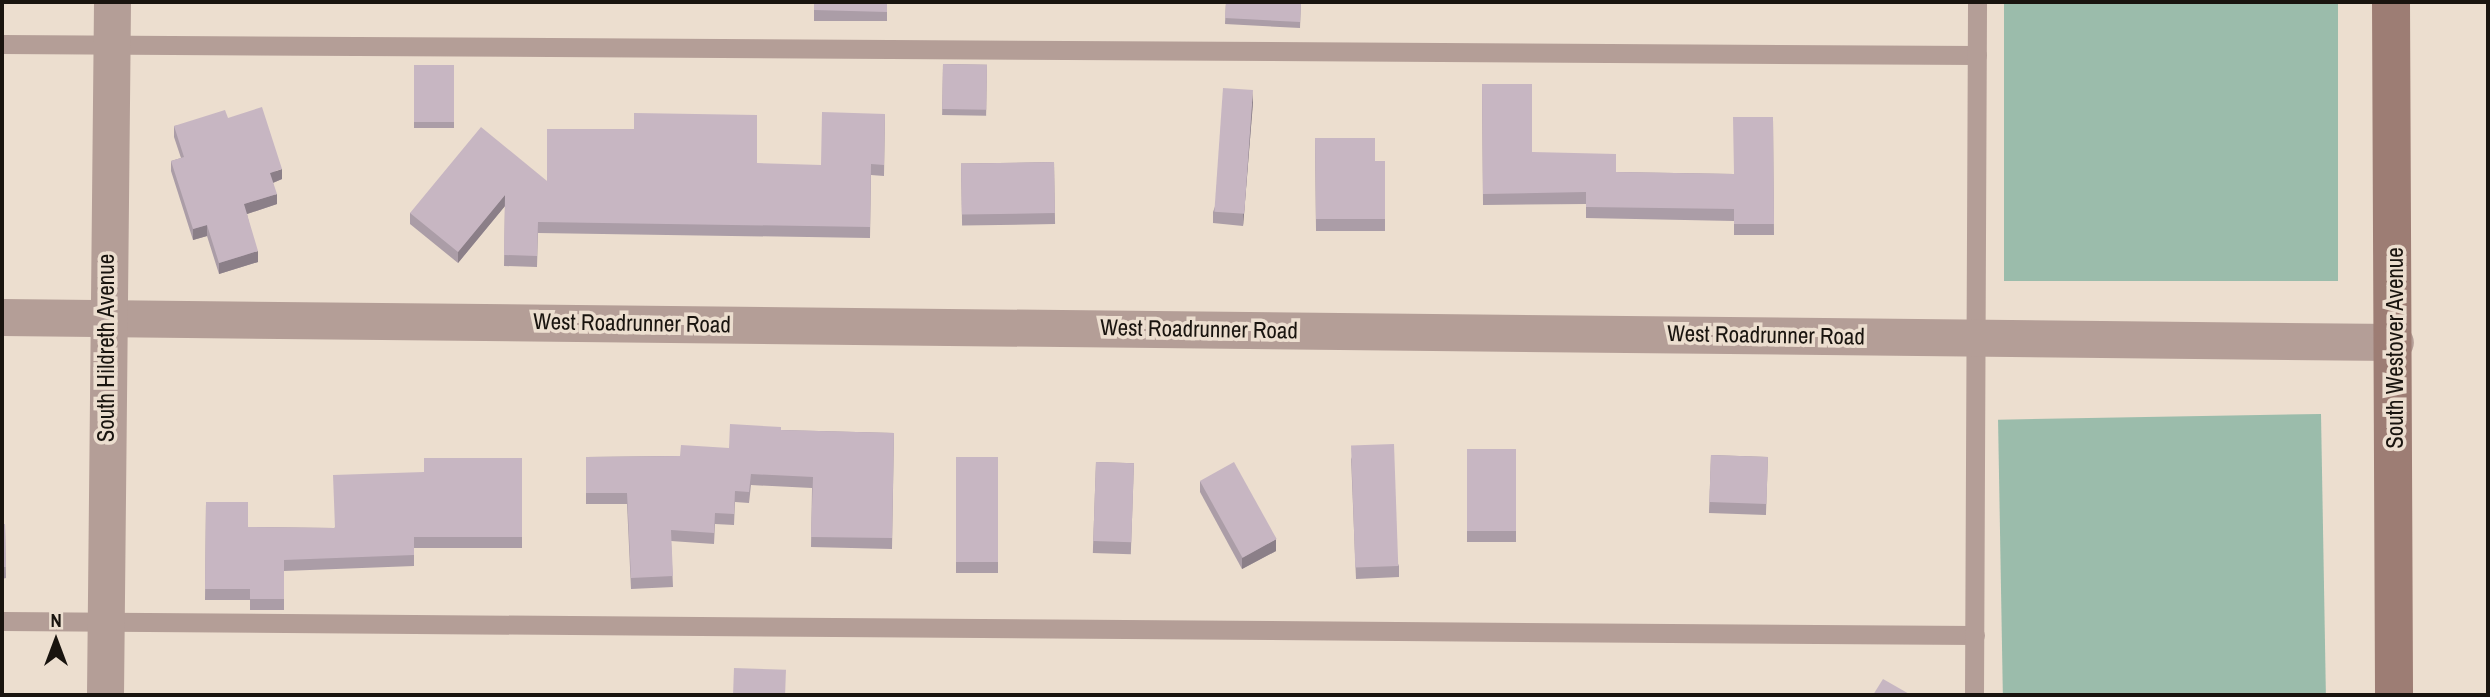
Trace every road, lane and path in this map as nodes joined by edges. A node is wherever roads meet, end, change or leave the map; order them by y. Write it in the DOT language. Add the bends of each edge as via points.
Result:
graph roads {
  1 [pos="112,2"];
  2 [pos="1977,2"];
  3 [pos="2391,2"];
  4 [pos="2,44"];
  5 [pos="111,44"];
  6 [pos="1977,55"];
  7 [pos="2,317"];
  8 [pos="106,317"];
  9 [pos="1977,338"];
  10 [pos="2395,342"];
  11 [pos="2,621"];
  12 [pos="105,622"];
  13 [pos="1975,635"];
  14 [pos="105,695"];
  15 [pos="1974,695"];
  16 [pos="2394,695"];
  1 -- 5 [label="street, South Hildreth Avenue"];
  2 -- 6 [label="lane"];
  3 -- 10 [label="street, South Westover Avenue"];
  4 -- 5 [label="lane"];
  5 -- 6 [label="lane"];
  5 -- 8 [label="street, South Hildreth Avenue"];
  6 -- 9 [label="lane"];
  7 -- 8 [label="street, West Roadrunner Road"];
  8 -- 9 [label="street, West Roadrunner Road"];
  8 -- 12 [label="street, South Hildreth Avenue"];
  9 -- 10 [label="street, West Roadrunner Road"];
  9 -- 13 [label="lane"];
  10 -- 16 [label="street, South Westover Avenue"];
  11 -- 12 [label="lane"];
  12 -- 13 [label="lane"];
  12 -- 14 [label="street, South Hildreth Avenue"];
  13 -- 15 [label="lane"];
}
